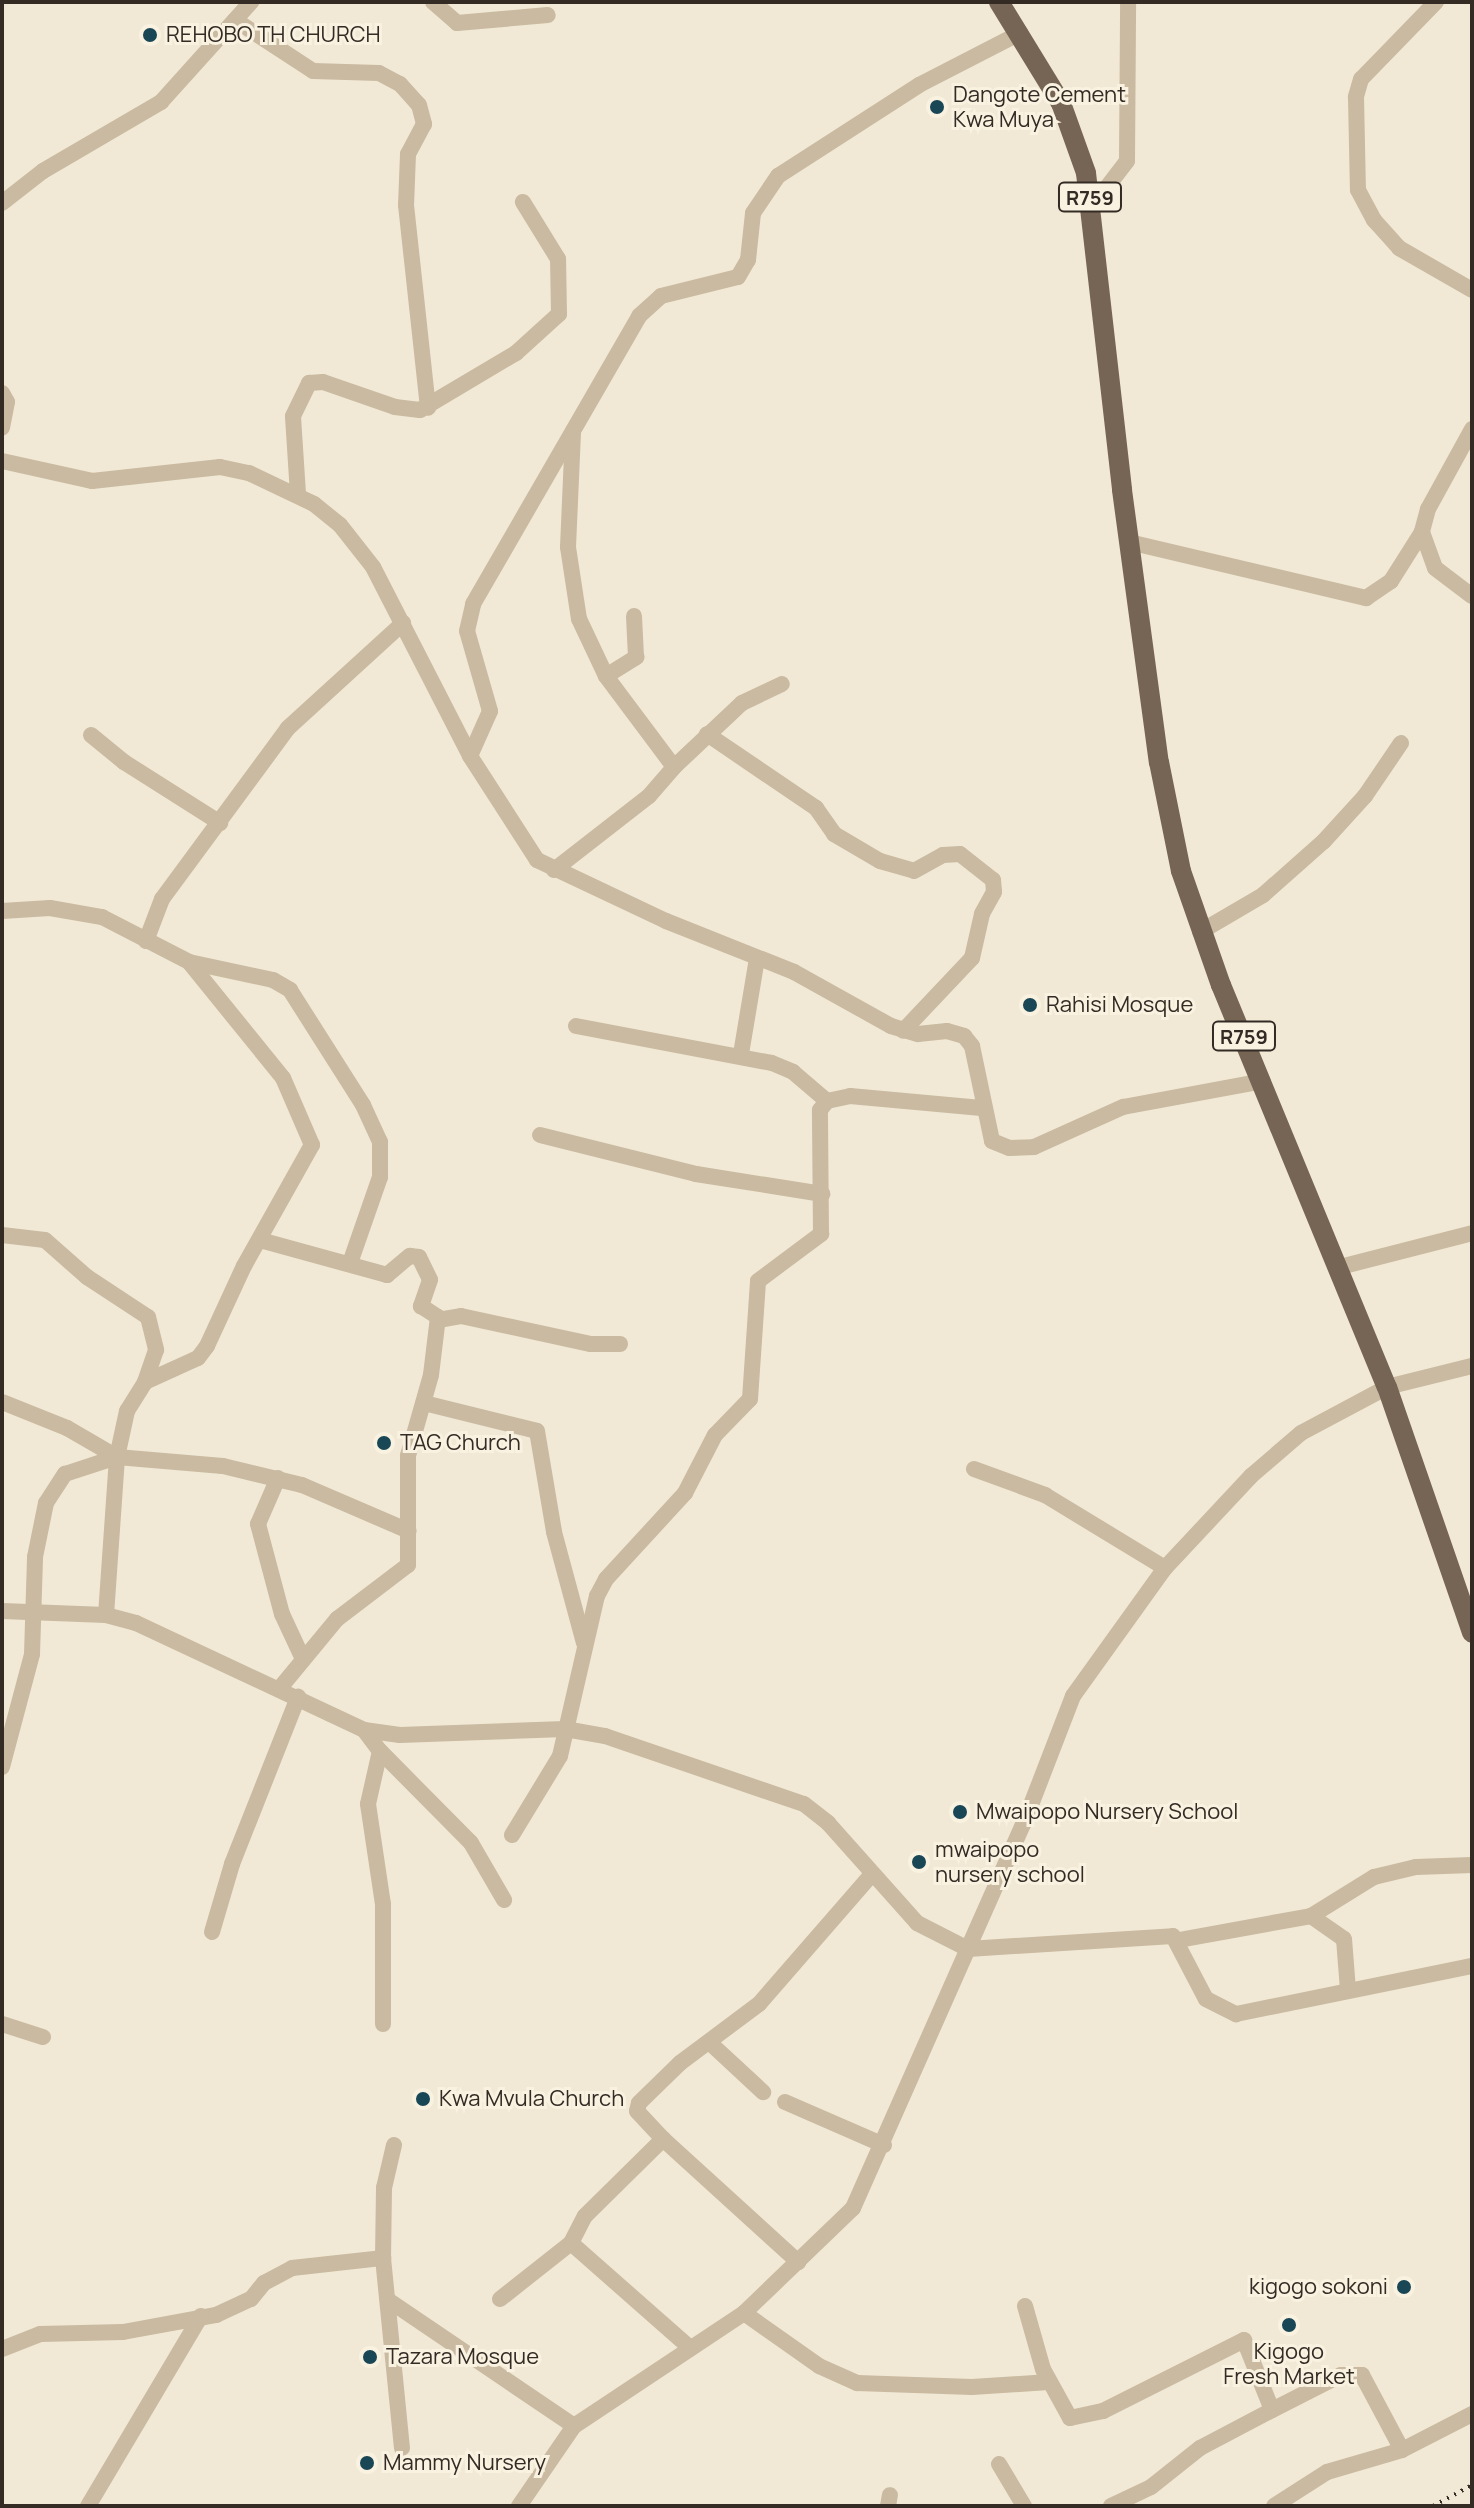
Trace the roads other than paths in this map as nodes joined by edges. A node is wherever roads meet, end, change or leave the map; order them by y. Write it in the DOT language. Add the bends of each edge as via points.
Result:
graph roads {
  1 [pos="251,2"];
  2 [pos="433,2"];
  3 [pos="999,2"];
  4 [pos="1128,2"];
  5 [pos="1436,2"];
  6 [pos="548,15"];
  7 [pos="235,20"];
  8 [pos="1020,33"];
  9 [pos="523,202"];
  10 [pos="2,203"];
  11 [pos="1091,208"];
  12 [pos="1472,290"];
  13 [pos="2,393"];
  14 [pos="428,408"];
  15 [pos="573,426"];
  16 [pos="2,428"];
  17 [pos="1472,429"];
  18 [pos="2,461"];
  19 [pos="298,494"];
  20 [pos="1422,532"];
  21 [pos="1129,542"];
  22 [pos="1472,596"];
  23 [pos="634,616"];
  24 [pos="403,623"];
  25 [pos="606,676"];
  26 [pos="782,684"];
  27 [pos="707,734"];
  28 [pos="91,735"];
  29 [pos="1401,743"];
  30 [pos="470,756"];
  31 [pos="674,767"];
  32 [pos="220,823"];
  33 [pos="554,870"];
  34 [pos="2,911"];
  35 [pos="1200,932"];
  36 [pos="146,941"];
  37 [pos="757,958"];
  38 [pos="189,962"];
  39 [pos="576,1026"];
  40 [pos="903,1031"];
  41 [pos="741,1054"];
  42 [pos="1263,1081"];
  43 [pos="827,1101"];
  44 [pos="981,1108"];
  45 [pos="540,1135"];
  46 [pos="822,1194"];
  47 [pos="1472,1233"];
  48 [pos="2,1235"];
  49 [pos="260,1240"];
  50 [pos="350,1263"];
  51 [pos="1340,1267"];
  52 [pos="438,1320"];
  53 [pos="620,1344"];
  54 [pos="1472,1366"];
  55 [pos="145,1382"];
  56 [pos="1387,1387"];
  57 [pos="2,1402"];
  58 [pos="424,1403"];
  59 [pos="117,1457"];
  60 [pos="974,1469"];
  61 [pos="278,1478"];
  62 [pos="409,1531"];
  63 [pos="1165,1568"];
  64 [pos="2,1611"];
  65 [pos="36,1615"];
  66 [pos="106,1615"];
  67 [pos="1472,1633"];
  68 [pos="586,1651"];
  69 [pos="303,1659"];
  70 [pos="280,1688"];
  71 [pos="298,1697"];
  72 [pos="565,1729"];
  73 [pos="364,1730"];
  74 [pos="380,1751"];
  75 [pos="2,1767"];
  76 [pos="512,1835"];
  77 [pos="1472,1865"];
  78 [pos="871,1875"];
  79 [pos="504,1900"];
  80 [pos="1311,1916"];
  81 [pos="212,1932"];
  82 [pos="1179,1940"];
  83 [pos="968,1949"];
  84 [pos="1472,1966"];
  85 [pos="1348,1990"];
  86 [pos="2,2024"];
  87 [pos="383,2024"];
  88 [pos="43,2037"];
  89 [pos="709,2042"];
  90 [pos="763,2092"];
  91 [pos="785,2102"];
  92 [pos="663,2139"];
  93 [pos="394,2145"];
  94 [pos="884,2145"];
  95 [pos="571,2243"];
  96 [pos="383,2258"];
  97 [pos="798,2262"];
  98 [pos="500,2299"];
  99 [pos="391,2302"];
  100 [pos="1025,2306"];
  101 [pos="744,2313"];
  102 [pos="201,2316"];
  103 [pos="689,2347"];
  104 [pos="2,2349"];
  105 [pos="1049,2382"];
  106 [pos="1272,2410"];
  107 [pos="1472,2414"];
  108 [pos="574,2426"];
  109 [pos="402,2448"];
  110 [pos="1402,2450"];
  111 [pos="999,2464"];
  112 [pos="88,2506"];
  113 [pos="519,2506"];
  114 [pos="1024,2506"];
  115 [pos="1111,2506"];
  116 [pos="1274,2506"];
  1 -- 7 [label="street"];
  2 -- 6 [label="street" via="457,23"];
  3 -- 8 [label="main road, R759"];
  4 -- 11 [label="street" via="1127,161"];
  5 -- 12 [label="street" via="1361,79 1356,97 1358,190 1374,220 1399,248"];
  7 -- 10 [label="street" via="161,102 43,171"];
  7 -- 14 [label="street" via="313,71 379,73 400,84 419,105 424,124 408,154 406,205"];
  8 -- 11 [label="main road, R759" via="1069,121"];
  8 -- 15 [label="street" via="919,85 778,176 753,213 748,260 741,273 648,305"];
  9 -- 14 [label="street" via="558,259 561,311 516,353"];
  11 -- 21 [label="main road, R759"];
  13 -- 16 [label="street" via="7,402"];
  14 -- 19 [label="street" via="404,409 336,385 309,383 293,416"];
  15 -- 25 [label="street" via="571,579 586,639"];
  15 -- 30 [label="street" via="470,614 469,643 490,711"];
  17 -- 20 [label="street"];
  18 -- 19 [label="street" via="92,481 220,467"];
  19 -- 24 [label="street" via="357,543"];
  20 -- 21 [label="street" via="1391,581 1366,598"];
  20 -- 22 [label="street" via="1435,568"];
  21 -- 35 [label="main road, R759" via="1163,786"];
  23 -- 25 [label="street" via="636,657"];
  24 -- 30 [label="street"];
  24 -- 32 [label="street" via="288,728"];
  25 -- 31 [label="street"];
  26 -- 27 [label="street" via="742,703"];
  27 -- 31 [label="street"];
  27 -- 40 [label="street" via="816,808 834,834 880,861 914,871 943,855 960,854 993,880 994,892 982,914 972,958"];
  28 -- 32 [label="street"];
  29 -- 35 [label="street" via="1365,796 1324,841 1263,895"];
  30 -- 33 [label="street" via="526,847"];
  31 -- 33 [label="street" via="649,796"];
  32 -- 36 [label="street" via="162,899"];
  33 -- 37 [label="street"];
  34 -- 36 [label="street" via="78,911 124,926"];
  35 -- 42 [label="main road, R759"];
  36 -- 38 [label="street"];
  37 -- 40 [label="street" via="794,972"];
  37 -- 41 [label="street"];
  38 -- 49 [label="street" via="256,1038 310,1131 310,1157"];
  38 -- 50 [label="street" via="273,980 290,990 363,1105 382,1159"];
  39 -- 41 [label="street"];
  40 -- 44 [label="street" via="964,1036 972,1046"];
  41 -- 43 [label="street" via="793,1072"];
  42 -- 44 [label="street" via="1123,1107 1034,1147 1009,1148 992,1141"];
  42 -- 51 [label="main road, R759"];
  43 -- 44 [label="street" via="850,1096"];
  43 -- 46 [label="street" via="819,1119"];
  45 -- 46 [label="street" via="696,1174"];
  46 -- 68 [label="street" via="823,1225 816,1242 758,1281 750,1399 715,1435 685,1493 606,1579 597,1596"];
  47 -- 51 [label="street"];
  48 -- 55 [label="street" via="45,1240 87,1277 148,1317 156,1350"];
  49 -- 50 [label="street"];
  49 -- 55 [label="street" via="198,1358"];
  50 -- 52 [label="street" via="387,1275 410,1256 419,1257 430,1280 421,1306 436,1313"];
  51 -- 56 [label="main road, R759"];
  52 -- 53 [label="street" via="461,1316 591,1344"];
  52 -- 58 [label="street"];
  54 -- 56 [label="street"];
  55 -- 59 [label="street" via="127,1411"];
  56 -- 63 [label="street" via="1330,1415 1274,1454"];
  56 -- 67 [label="main road, R759"];
  57 -- 59 [label="street" via="67,1428"];
  58 -- 62 [label="street" via="408,1456"];
  58 -- 68 [label="street" via="537,1431 554,1532 570,1576"];
  59 -- 61 [label="street" via="203,1463"];
  59 -- 65 [label="street" via="65,1474 46,1503 35,1557"];
  59 -- 66 [label="street"];
  60 -- 63 [label="street" via="1045,1495"];
  61 -- 62 [label="street"];
  61 -- 69 [label="street" via="258,1524 282,1614"];
  62 -- 69 [label="street" via="410,1558 404,1570 337,1619"];
  63 -- 83 [label="street" via="1073,1696"];
  64 -- 65 [label="street"];
  65 -- 66 [label="street"];
  65 -- 75 [label="street" via="32,1654"];
  66 -- 70 [label="street" via="136,1623"];
  68 -- 72 [label="street"];
  69 -- 70 [label="street"];
  70 -- 71 [label="street"];
  71 -- 73 [label="street"];
  71 -- 81 [label="street" via="232,1864"];
  72 -- 73 [label="street" via="400,1735"];
  72 -- 76 [label="street" via="560,1756"];
  72 -- 78 [label="street" via="605,1736 804,1804 828,1823"];
  73 -- 74 [label="street"];
  74 -- 79 [label="street" via="471,1843"];
  74 -- 87 [label="street" via="368,1804 383,1904"];
  77 -- 80 [label="street" via="1416,1867 1374,1877"];
  78 -- 83 [label="street" via="917,1923"];
  78 -- 89 [label="street" via="781,1983"];
  80 -- 82 [label="street"];
  80 -- 85 [label="street" via="1344,1939"];
  82 -- 83 [label="street" via="1157,1935"];
  82 -- 85 [label="street" via="1193,1981 1221,2010 1258,2010"];
  83 -- 94 [label="street"];
  84 -- 85 [label="street"];
  86 -- 88 [label="street"];
  89 -- 90 [label="street"];
  89 -- 92 [label="street" via="636,2107"];
  91 -- 94 [label="street"];
  92 -- 95 [label="street" via="585,2216"];
  92 -- 97 [label="street"];
  93 -- 96 [label="street" via="384,2188"];
  94 -- 97 [label="street" via="853,2208"];
  95 -- 98 [label="street"];
  95 -- 103 [label="street"];
  96 -- 99 [label="street"];
  96 -- 102 [label="street" via="305,2263 274,2276 231,2310"];
  97 -- 101 [label="street"];
  99 -- 108 [label="street"];
  99 -- 109 [label="street"];
  100 -- 105 [label="street"];
  101 -- 103 [label="street"];
  101 -- 105 [label="street" via="819,2366 857,2383 906,2387"];
  102 -- 104 [label="street" via="123,2332 40,2334"];
  102 -- 112 [label="street"];
  103 -- 108 [label="street"];
  105 -- 106 [label="street" via="1066,2415 1083,2417 1244,2340"];
  106 -- 110 [label="street" via="1341,2375 1362,2375"];
  106 -- 115 [label="street" via="1189,2456 1151,2487"];
  107 -- 110 [label="street"];
  108 -- 113 [label="street"];
  110 -- 116 [label="street" via="1327,2472"];
  111 -- 114 [label="street"];
}
